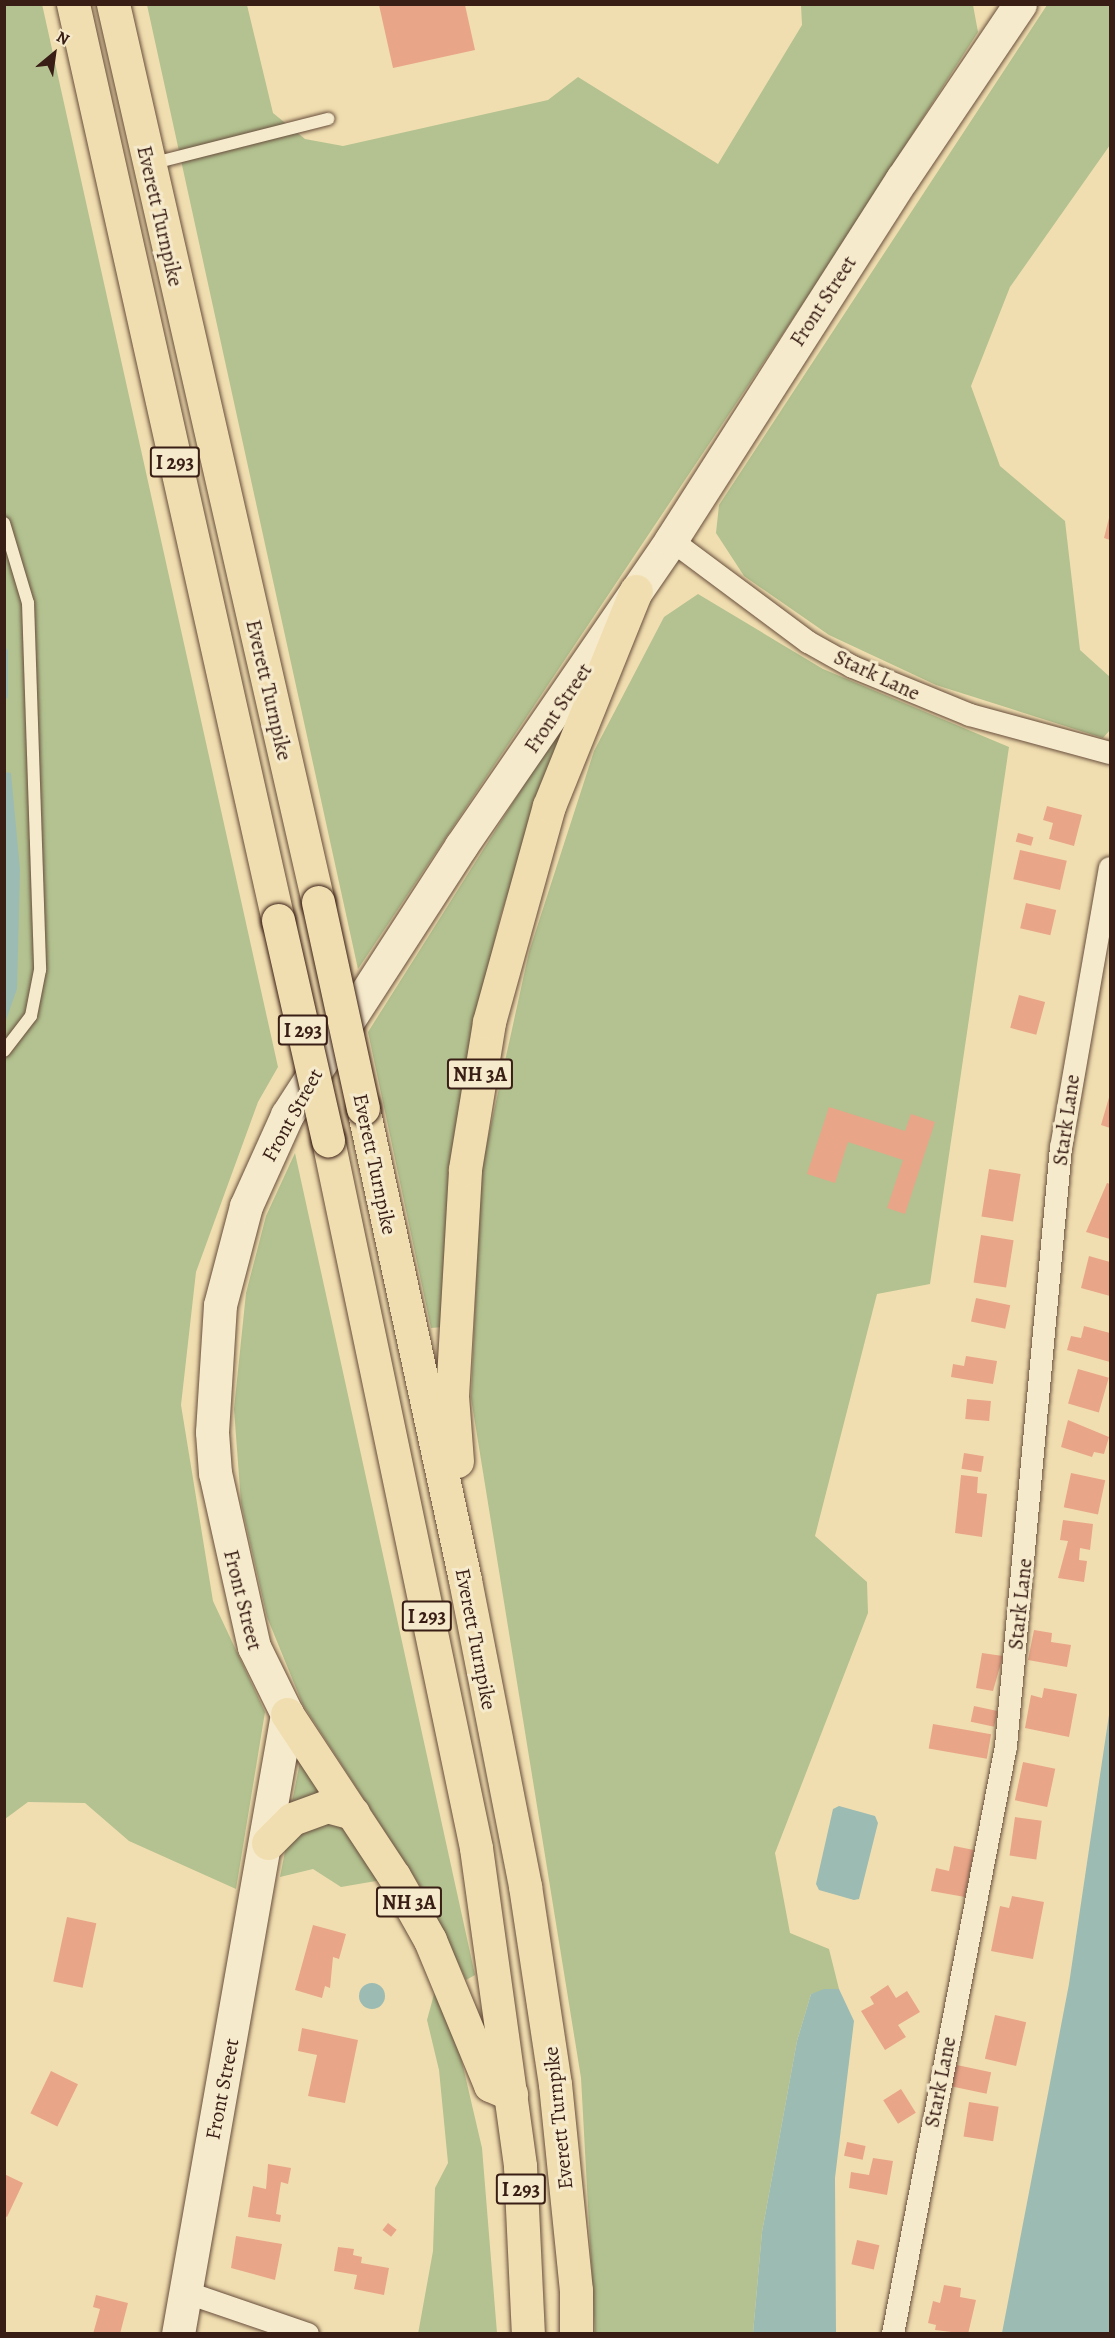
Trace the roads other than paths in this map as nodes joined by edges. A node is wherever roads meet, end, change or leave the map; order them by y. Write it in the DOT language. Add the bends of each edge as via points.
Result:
graph roads {
  1 [pos="73,4"];
  2 [pos="113,4"];
  3 [pos="1020,4"];
  4 [pos="328,119"];
  5 [pos="149,164"];
  6 [pos="4,523"];
  7 [pos="671,540"];
  8 [pos="636,591"];
  9 [pos="1110,753"];
  10 [pos="1110,868"];
  11 [pos="4,1051"];
  12 [pos="465,1580"];
  13 [pos="287,1714"];
  14 [pos="353,1813"];
  15 [pos="268,1843"];
  16 [pos="512,2094"];
  17 [pos="185,2292"];
  18 [pos="178,2334"];
  19 [pos="308,2334"];
  20 [pos="528,2334"];
  21 [pos="576,2334"];
  22 [pos="893,2334"];
  1 -- 16 [label="highway, Everett Turnpike / I 293, bridge" via="328,1140 476,1848"];
  2 -- 5 [label="highway, Everett Turnpike / I 293"];
  3 -- 7 [label="main road, Front Street / NH 3A" via="902,179"];
  4 -- 5 [label="lane"];
  5 -- 12 [label="highway, Everett Turnpike / I 293, bridge" via="318,902"];
  6 -- 11 [label="lane" via="28,603 40,970 31,1016"];
  7 -- 8 [label="main road, Front Street / NH 3A"];
  7 -- 9 [label="street, Stark Lane" via="800,637 853,667 970,715"];
  8 -- 12 [label="highway, NH 3A" via="549,806 507,949 476,1095 465,1169 452,1396"];
  8 -- 13 [label="main road, Front Street / NH 3A" via="461,846 287,1114 246,1206 220,1305 212,1432 215,1473 254,1647"];
  10 -- 22 [label="street, Stark Lane" via="1061,1148 1006,1746"];
  12 -- 21 [label="highway, Everett Turnpike / I 293" via="542,1985 576,2290"];
  13 -- 14 [label="highway, NH 3A"];
  13 -- 15 [label="main road, Front Street"];
  14 -- 15 [label="highway" via="327,1806 318,1809 292,1819"];
  14 -- 16 [label="highway, NH 3A" via="430,1940 490,2085"];
  15 -- 17 [label="main road, Front Street"];
  16 -- 20 [label="highway, Everett Turnpike / I 293" via="528,2285"];
  17 -- 18 [label="main road, Front Street"];
  17 -- 19 [label="street"];
}
